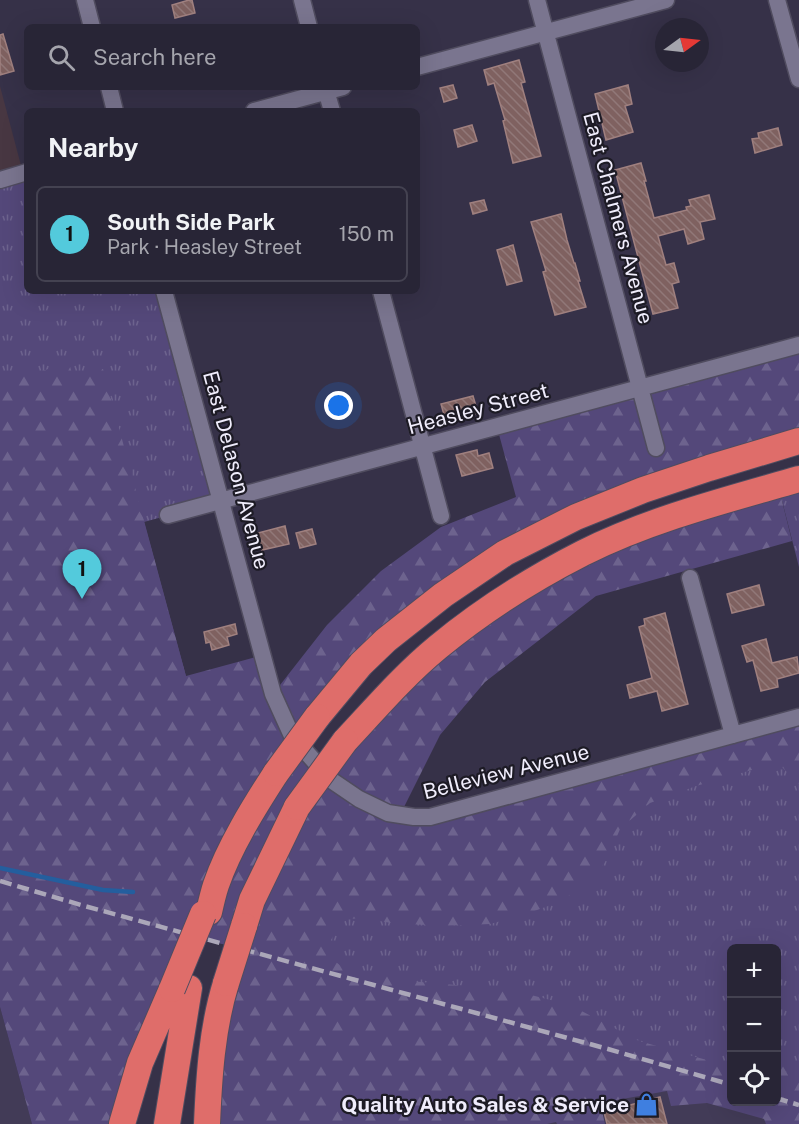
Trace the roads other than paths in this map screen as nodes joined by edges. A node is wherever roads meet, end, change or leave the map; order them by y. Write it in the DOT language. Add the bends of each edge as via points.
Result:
graph roads {
  1 [pos="85,0"];
  2 [pos="302,0"];
  3 [pos="537,0"];
  4 [pos="666,0"];
  5 [pos="777,0"];
  6 [pos="91,24"];
  7 [pos="308,24"];
  8 [pos="546,33"];
  9 [pos="420,66"];
  10 [pos="799,80"];
  11 [pos="110,90"];
  12 [pos="324,90"];
  13 [pos="331,90"];
  14 [pos="114,108"];
  15 [pos="264,108"];
  16 [pos="332,108"];
  17 [pos="24,173"];
  18 [pos="0,180"];
  19 [pos="165,294"];
  20 [pos="382,294"];
  21 [pos="799,345"];
  22 [pos="639,389"];
  23 [pos="799,441"];
  24 [pos="423,447"];
  25 [pos="656,448"];
  26 [pos="799,479"];
  27 [pos="221,501"];
  28 [pos="168,515"];
  29 [pos="441,516"];
  30 [pos="690,578"];
  31 [pos="264,660"];
  32 [pos="799,717"];
  33 [pos="733,735"];
  34 [pos="180,988"];
  35 [pos="122,1124"];
  36 [pos="167,1124"];
  37 [pos="207,1124"];
  1 -- 6 [label="street"];
  2 -- 7 [label="street"];
  3 -- 8 [label="street, East Chalmers Avenue"];
  4 -- 8 [label="street"];
  5 -- 10 [label="street"];
  8 -- 9 [label="street"];
  8 -- 22 [label="street, East Chalmers Avenue"];
  11 -- 14 [label="street"];
  12 -- 15 [label="street"];
  13 -- 16 [label="street"];
  17 -- 18 [label="street"];
  19 -- 27 [label="street, East Delason Avenue"];
  20 -- 24 [label="street"];
  21 -- 22 [label="street, Heasley Street"];
  22 -- 24 [label="street, Heasley Street"];
  22 -- 25 [label="street, East Chalmers Avenue"];
  23 -- 34 [label="highway, bridge" via="643,490 576,517 505,553 386,640 317,717 276,773 236,841 216,885"];
  24 -- 27 [label="street, Heasley Street"];
  24 -- 29 [label="street"];
  26 -- 37 [label="highway, bridge" via="658,522 584,553 526,584 436,649 345,741 297,807 252,900 222,997 213,1044"];
  27 -- 28 [label="street, Heasley Street"];
  27 -- 31 [label="street, East Delason Avenue"];
  30 -- 33 [label="street"];
  31 -- 33 [label="street, Belleview Avenue" via="291,736 331,780 376,808 399,816 445,813"];
  32 -- 33 [label="street, Belleview Avenue"];
  34 -- 35 [label="highway" via="140,1062"];
  34 -- 36 [label="highway"];
}
